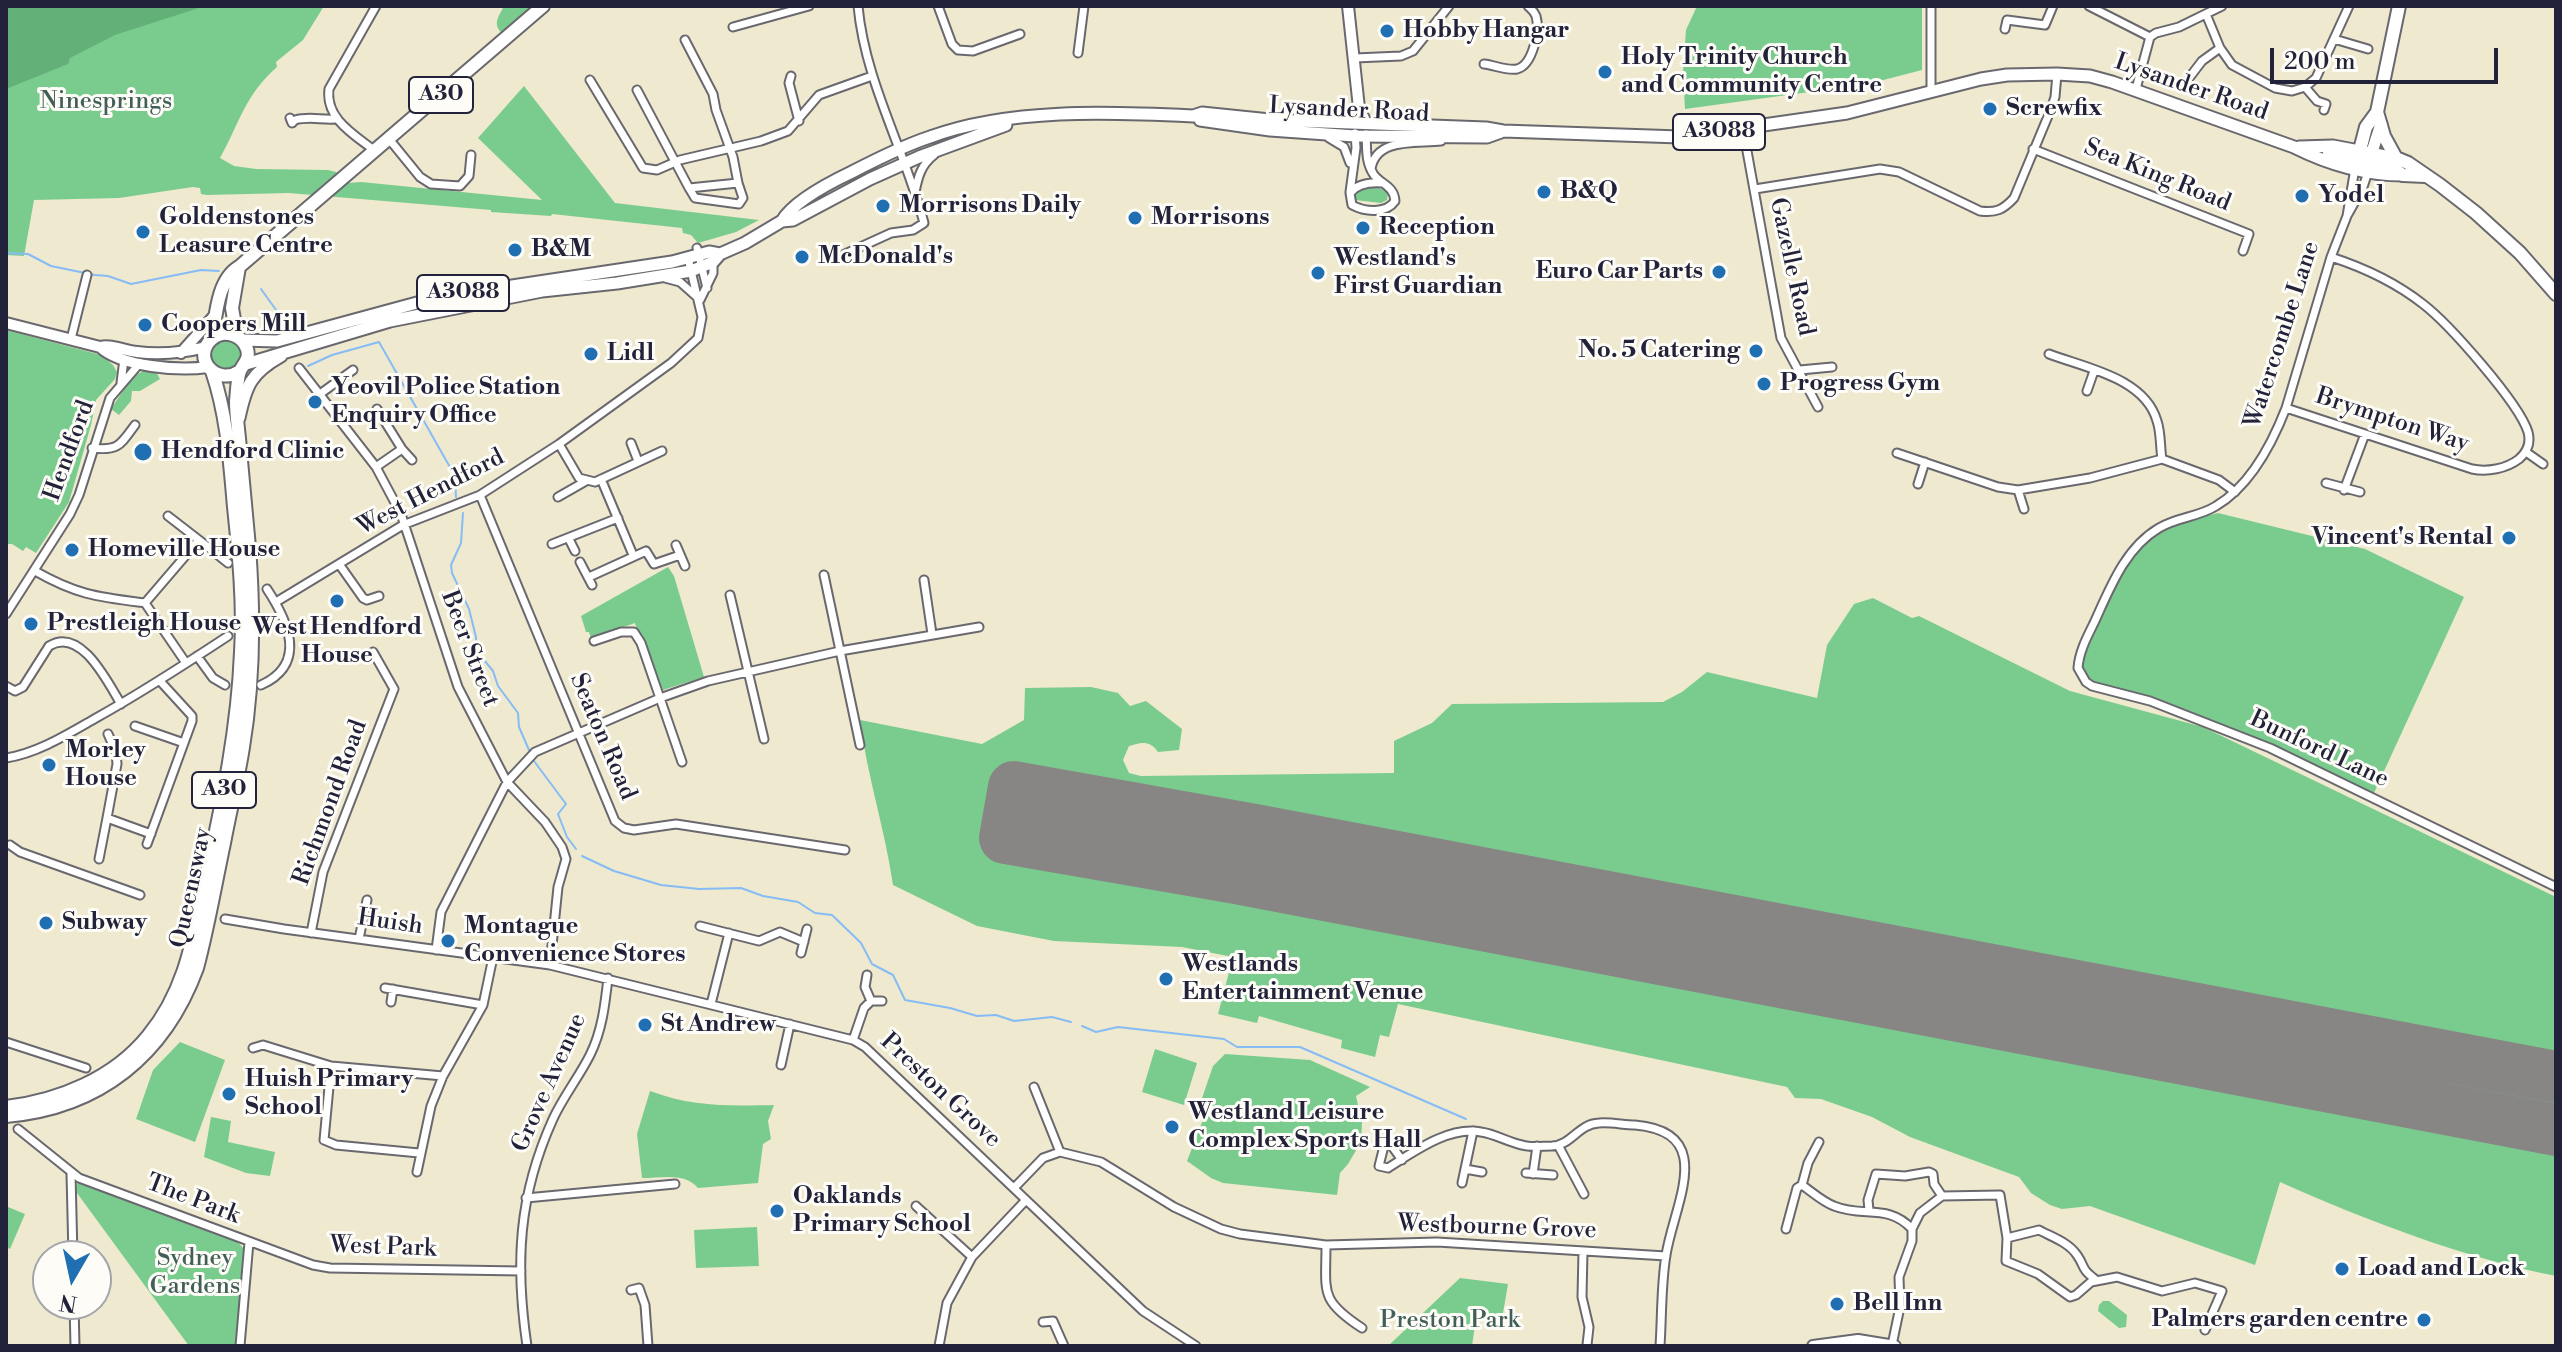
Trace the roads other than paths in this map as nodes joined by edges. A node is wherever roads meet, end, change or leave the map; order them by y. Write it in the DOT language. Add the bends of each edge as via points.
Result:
graph roads {
  1 [pos="376,6"];
  2 [pos="543,6"];
  3 [pos="809,6"];
  4 [pos="858,6"];
  5 [pos="938,6"];
  6 [pos="1084,6"];
  7 [pos="1348,6"];
  8 [pos="1449,6"];
  9 [pos="1528,6"];
  10 [pos="1931,6"];
  11 [pos="2053,6"];
  12 [pos="2089,6"];
  13 [pos="2222,6"];
  14 [pos="2349,6"];
  15 [pos="2399,6"];
  16 [pos="2009,10"];
  17 [pos="2206,14"];
  18 [pos="2007,20"];
  19 [pos="733,27"];
  20 [pos="2005,29"];
  21 [pos="1020,34"];
  22 [pos="2358,34"];
  23 [pos="2150,37"];
  24 [pos="2334,39"];
  25 [pos="685,40"];
  26 [pos="2355,45"];
  27 [pos="2220,48"];
  28 [pos="2368,49"];
  29 [pos="1078,53"];
  30 [pos="1355,58"];
  31 [pos="2186,62"];
  32 [pos="1484,64"];
  33 [pos="2196,68"];
  34 [pos="2057,74"];
  35 [pos="791,76"];
  36 [pos="872,76"];
  37 [pos="2189,78"];
  38 [pos="590,80"];
  39 [pos="2305,87"];
  40 [pos="2136,89"];
  41 [pos="637,90"];
  42 [pos="1931,91"];
  43 [pos="2328,106"];
  44 [pos="1193,116"];
  45 [pos="290,118"];
  46 [pos="1034,118"];
  47 [pos="335,119"];
  48 [pos="799,121"];
  49 [pos="1360,123"];
  50 [pos="2380,124"];
  51 [pos="1743,129"];
  52 [pos="1503,131"];
  53 [pos="1319,134"];
  54 [pos="1361,136"];
  55 [pos="1459,138"];
  56 [pos="389,139"];
  57 [pos="2294,147"];
  58 [pos="730,149"];
  59 [pos="899,149"];
  60 [pos="942,149"];
  61 [pos="2033,149"];
  62 [pos="375,151"];
  63 [pos="471,155"];
  64 [pos="2396,158"];
  65 [pos="2364,161"];
  66 [pos="674,163"];
  67 [pos="906,164"];
  68 [pos="1371,169"];
  69 [pos="1352,170"];
  70 [pos="2425,176"];
  71 [pos="738,183"];
  72 [pos="1383,183"];
  73 [pos="689,188"];
  74 [pos="1755,189"];
  75 [pos="915,192"];
  76 [pos="1350,193"];
  77 [pos="2347,216"];
  78 [pos="782,221"];
  79 [pos="2243,251"];
  80 [pos="845,254"];
  81 [pos="2331,257"];
  82 [pos="716,258"];
  83 [pos="695,260"];
  84 [pos="239,267"];
  85 [pos="87,275"];
  86 [pos="654,277"];
  87 [pos="707,288"];
  88 [pos="2556,294"];
  89 [pos="700,300"];
  90 [pos="216,314"];
  91 [pos="6,323"];
  92 [pos="239,338"];
  93 [pos="71,339"];
  94 [pos="209,343"];
  95 [pos="100,347"];
  96 [pos="135,352"];
  97 [pos="181,353"];
  98 [pos="284,353"];
  99 [pos="2049,354"];
  100 [pos="124,359"];
  101 [pos="140,363"];
  102 [pos="243,367"];
  103 [pos="1832,367"];
  104 [pos="299,368"];
  105 [pos="210,369"];
  106 [pos="1800,370"];
  107 [pos="2094,371"];
  108 [pos="363,379"];
  109 [pos="121,383"];
  110 [pos="2087,391"];
  111 [pos="320,394"];
  112 [pos="1818,407"];
  113 [pos="2286,408"];
  114 [pos="377,409"];
  115 [pos="238,423"];
  116 [pos="135,425"];
  117 [pos="2365,434"];
  118 [pos="631,443"];
  119 [pos="559,444"];
  120 [pos="92,448"];
  121 [pos="402,449"];
  122 [pos="662,451"];
  123 [pos="2526,452"];
  124 [pos="1897,453"];
  125 [pos="2162,459"];
  126 [pos="412,460"];
  127 [pos="638,461"];
  128 [pos="1925,462"];
  129 [pos="2543,464"];
  130 [pos="376,467"];
  131 [pos="601,479"];
  132 [pos="586,481"];
  133 [pos="2326,483"];
  134 [pos="1918,484"];
  135 [pos="2018,490"];
  136 [pos="2344,490"];
  137 [pos="2235,492"];
  138 [pos="2360,492"];
  139 [pos="480,495"];
  140 [pos="558,497"];
  141 [pos="2024,509"];
  142 [pos="168,516"];
  143 [pos="618,518"];
  144 [pos="403,525"];
  145 [pos="569,539"];
  146 [pos="199,540"];
  147 [pos="552,544"];
  148 [pos="676,545"];
  149 [pos="575,551"];
  150 [pos="633,555"];
  151 [pos="680,555"];
  152 [pos="580,562"];
  153 [pos="228,563"];
  154 [pos="339,564"];
  155 [pos="685,566"];
  156 [pos="35,571"];
  157 [pos="824,575"];
  158 [pos="924,580"];
  159 [pos="267,589"];
  160 [pos="730,595"];
  161 [pos="379,596"];
  162 [pos="276,602"];
  163 [pos="145,603"];
  164 [pos="6,614"];
  165 [pos="979,627"];
  166 [pos="932,634"];
  167 [pos="228,636"];
  168 [pos="594,641"];
  169 [pos="840,651"];
  170 [pos="373,652"];
  171 [pos="2081,653"];
  172 [pos="197,656"];
  173 [pos="186,663"];
  174 [pos="749,671"];
  175 [pos="160,681"];
  176 [pos="225,685"];
  177 [pos="261,685"];
  178 [pos="6,686"];
  179 [pos="405,686"];
  180 [pos="394,689"];
  181 [pos="660,698"];
  182 [pos="121,704"];
  183 [pos="135,726"];
  184 [pos="578,732"];
  185 [pos="108,734"];
  186 [pos="764,739"];
  187 [pos="184,743"];
  188 [pos="860,745"];
  189 [pos="6,758"];
  190 [pos="682,762"];
  191 [pos="507,782"];
  192 [pos="107,818"];
  193 [pos="151,834"];
  194 [pos="147,844"];
  195 [pos="10,845"];
  196 [pos="845,850"];
  197 [pos="99,859"];
  198 [pos="2556,887"];
  199 [pos="140,895"];
  200 [pos="367,900"];
  201 [pos="225,919"];
  202 [pos="700,926"];
  203 [pos="807,929"];
  204 [pos="311,933"];
  205 [pos="729,933"];
  206 [pos="359,939"];
  207 [pos="804,942"];
  208 [pos="436,950"];
  209 [pos="801,953"];
  210 [pos="493,957"];
  211 [pos="550,965"];
  212 [pos="867,975"];
  213 [pos="608,978"];
  214 [pos="871,1001"];
  215 [pos="882,1001"];
  216 [pos="391,1002"];
  217 [pos="711,1004"];
  218 [pos="483,1005"];
  219 [pos="790,1024"];
  220 [pos="853,1040"];
  221 [pos="6,1042"];
  222 [pos="253,1048"];
  223 [pos="781,1065"];
  224 [pos="331,1066"];
  225 [pos="86,1068"];
  226 [pos="443,1076"];
  227 [pos="1034,1087"];
  228 [pos="6,1107"];
  229 [pos="6,1116"];
  230 [pos="18,1129"];
  231 [pos="1473,1131"];
  232 [pos="324,1140"];
  233 [pos="1819,1142"];
  234 [pos="316,1145"];
  235 [pos="1558,1145"];
  236 [pos="1537,1146"];
  237 [pos="1060,1152"];
  238 [pos="419,1153"];
  239 [pos="1402,1160"];
  240 [pos="1465,1169"];
  241 [pos="417,1172"];
  242 [pos="1482,1172"];
  243 [pos="71,1174"];
  244 [pos="1553,1175"];
  245 [pos="1462,1183"];
  246 [pos="675,1184"];
  247 [pos="1802,1185"];
  248 [pos="1014,1188"];
  249 [pos="1584,1194"];
  250 [pos="1942,1196"];
  251 [pos="526,1198"];
  252 [pos="1026,1200"];
  253 [pos="916,1206"];
  254 [pos="1869,1210"];
  255 [pos="1920,1213"];
  256 [pos="1901,1217"];
  257 [pos="1786,1229"];
  258 [pos="1912,1229"];
  259 [pos="2007,1238"];
  260 [pos="73,1240"];
  261 [pos="249,1242"];
  262 [pos="1326,1245"];
  263 [pos="1583,1251"];
  264 [pos="1666,1256"];
  265 [pos="972,1257"];
  266 [pos="521,1271"];
  267 [pos="2096,1280"];
  268 [pos="639,1287"];
  269 [pos="74,1320"];
  270 [pos="1052,1320"];
  271 [pos="1362,1328"];
  272 [pos="2205,1330"];
  273 [pos="1587,1345"];
  274 [pos="75,1346"];
  275 [pos="240,1346"];
  276 [pos="527,1346"];
  277 [pos="648,1346"];
  278 [pos="939,1346"];
  279 [pos="1064,1346"];
  280 [pos="1196,1346"];
  281 [pos="1660,1346"];
  282 [pos="1813,1346"];
  283 [pos="1893,1346"];
  1 -- 47 [label="street" via="329,89"];
  2 -- 56 [label="highway, A30"];
  3 -- 19 [label="street"];
  4 -- 36 [label="street"];
  5 -- 21 [label="street" via="958,50 973,51"];
  6 -- 29 [label="street"];
  7 -- 30 [label="street"];
  8 -- 30 [label="street" via="1413,51"];
  9 -- 32 [label="street" via="1537,20 1524,66"];
  10 -- 42 [label="street"];
  11 -- 18 [label="street" via="2045,25"];
  12 -- 23 [label="street"];
  13 -- 17 [label="street"];
  14 -- 24 [label="street"];
  15 -- 50 [label="highway"];
  16 -- 18 [label="street"];
  17 -- 23 [label="street"];
  17 -- 27 [label="street"];
  18 -- 20 [label="street"];
  22 -- 26 [label="street"];
  23 -- 40 [label="street"];
  24 -- 26 [label="street"];
  24 -- 39 [label="street" via="2316,78"];
  25 -- 58 [label="street" via="713,94"];
  26 -- 28 [label="street"];
  27 -- 33 [label="street"];
  27 -- 39 [label="street" via="2232,65 2275,88"];
  30 -- 49 [label="street"];
  31 -- 33 [label="street"];
  33 -- 37 [label="street"];
  34 -- 40 [label="main road, Lysander Road / A3088" via="2090,76"];
  34 -- 42 [label="main road, Lysander Road / A3088" via="2007,75"];
  34 -- 61 [label="street" via="2055,97"];
  35 -- 48 [label="street"];
  36 -- 48 [label="street" via="819,95"];
  36 -- 59 [label="street"];
  38 -- 66 [label="street" via="643,168 657,170"];
  39 -- 43 [label="street"];
  40 -- 57 [label="main road, Lysander Road / A3088"];
  41 -- 66 [label="street"];
  42 -- 51 [label="main road, Lysander Road / A3088" via="1847,113"];
  44 -- 46 [label="main road, Lysander Road / A3088"];
  44 -- 49 [label="main road, Lysander Road / A3088"];
  44 -- 53 [label="main road, Lysander Road / A3088"];
  45 -- 47 [label="street" via="292,123 306,117"];
  46 -- 59 [label="main road, Lysander Road / A3088" via="988,122"];
  46 -- 60 [label="main road, Lysander Road / A3088"];
  47 -- 62 [label="street"];
  48 -- 58 [label="street" via="788,131"];
  49 -- 52 [label="main road, Lysander Road / A3088"];
  49 -- 54 [label="street"];
  50 -- 64 [label="highway"];
  50 -- 65 [label="highway" via="2366,127"];
  51 -- 52 [label="main road, Lysander Road / A3088" via="1680,137"];
  51 -- 74 [label="street, Gazelle Road"];
  52 -- 55 [label="main road, Lysander Road / A3088"];
  53 -- 54 [label="main road, Lysander Road / A3088"];
  53 -- 69 [label="street" via="1344,147"];
  54 -- 55 [label="main road, Lysander Road / A3088"];
  54 -- 68 [label="street"];
  54 -- 69 [label="street"];
  55 -- 68 [label="street" via="1389,147 1378,153"];
  56 -- 62 [label="highway, A30"];
  56 -- 63 [label="street" via="431,184 460,186 469,176"];
  57 -- 65 [label="main road, Lysander Road" via="2333,146"];
  57 -- 65 [label="main road, Lysander Road / A3088" via="2338,165"];
  58 -- 66 [label="street"];
  58 -- 71 [label="street"];
  59 -- 67 [label="street"];
  59 -- 78 [label="main road, Lysander Road / A3088" via="834,181"];
  60 -- 67 [label="main road, Lysander Road / A3088"];
  60 -- 75 [label="street" via="926,161"];
  61 -- 74 [label="street" via="2014,198 1992,212 1899,172 1880,169"];
  61 -- 79 [label="street, Sea King Road" via="2249,234"];
  62 -- 84 [label="highway, A30"];
  64 -- 65 [label="main road"];
  64 -- 70 [label="highway"];
  65 -- 70 [label="highway" via="2403,175"];
  65 -- 77 [label="street, Watercombe Lane"];
  65 -- 77 [label="street, Watercombe Lane" via="2360,194"];
  66 -- 73 [label="street"];
  67 -- 75 [label="street"];
  67 -- 78 [label="main road, Lysander Road / A3088"];
  68 -- 72 [label="street"];
  69 -- 76 [label="street"];
  70 -- 88 [label="highway" via="2500,234"];
  71 -- 73 [label="street"];
  71 -- 73 [label="street" via="743,198 739,204 695,198"];
  72 -- 76 [label="street"];
  72 -- 76 [label="street" via="1395,198 1384,210 1354,207"];
  74 -- 106 [label="street, Gazelle Road" via="1781,338"];
  75 -- 80 [label="street" via="924,223"];
  77 -- 81 [label="street, Watercombe Lane"];
  78 -- 82 [label="main road, Lysander Road / A3088"];
  81 -- 113 [label="street, Watercombe Lane"];
  81 -- 123 [label="street" via="2398,285 2445,325 2521,417 2528,432"];
  82 -- 83 [label="main road, Lysander Road / A3088" via="709,252"];
  82 -- 87 [label="street"];
  83 -- 86 [label="main road, A3088"];
  83 -- 87 [label="street"];
  83 -- 89 [label="street, West Hendford"];
  83 -- 92 [label="main road, A3088" via="439,297 277,341"];
  84 -- 90 [label="highway, A30" via="228,275"];
  84 -- 92 [label="highway" via="232,308"];
  85 -- 93 [label="street"];
  86 -- 89 [label="street" via="680,282"];
  86 -- 98 [label="main road, A3088" via="542,291 390,321"];
  87 -- 89 [label="street"];
  89 -- 119 [label="street, West Hendford" via="698,338"];
  90 -- 94 [label="highway, A30"];
  90 -- 97 [label="street"];
  91 -- 93 [label="street"];
  92 -- 94 [label="highway" via="224,334"];
  92 -- 102 [label="highway" via="247,348"];
  93 -- 95 [label="street"];
  94 -- 97 [label="street"];
  94 -- 105 [label="highway" via="205,355"];
  95 -- 96 [label="street"];
  95 -- 100 [label="street"];
  96 -- 97 [label="street"];
  96 -- 100 [label="street"];
  98 -- 102 [label="main road, A3088"];
  98 -- 115 [label="main road" via="247,385"];
  99 -- 107 [label="street"];
  100 -- 101 [label="street"];
  100 -- 109 [label="street, Hendford"];
  101 -- 105 [label="street"];
  101 -- 109 [label="street, Hendford"];
  102 -- 105 [label="highway" via="229,376"];
  102 -- 115 [label="highway, Queensway / A30"];
  103 -- 106 [label="street"];
  104 -- 111 [label="street, Beer Street"];
  105 -- 228 [label="highway, Queensway / A30" via="226,421 242,650 225,784 187,965 170,1004 131,1053 81,1087"];
  106 -- 112 [label="street, Gazelle Road"];
  107 -- 110 [label="street"];
  107 -- 125 [label="street" via="2127,382 2147,400 2158,421"];
  108 -- 111 [label="street" via="353,368"];
  109 -- 120 [label="street, Hendford"];
  111 -- 130 [label="street, Beer Street"];
  113 -- 117 [label="street, Brympton Way"];
  113 -- 137 [label="street, Watercombe Lane" via="2264,455"];
  114 -- 121 [label="street" via="390,420"];
  115 -- 229 [label="highway, Queensway / A30" via="251,571 250,680 243,747 197,968 164,1034 110,1083 47,1111"];
  116 -- 120 [label="street" via="118,447"];
  117 -- 123 [label="street, Brympton Way" via="2479,470 2515,462"];
  117 -- 136 [label="street"];
  118 -- 127 [label="street"];
  119 -- 132 [label="street"];
  119 -- 139 [label="street, West Hendford"];
  120 -- 156 [label="street, Hendford" via="79,495"];
  121 -- 126 [label="street"];
  121 -- 130 [label="street"];
  122 -- 127 [label="street"];
  123 -- 129 [label="street"];
  124 -- 128 [label="street"];
  125 -- 135 [label="street"];
  125 -- 137 [label="street" via="2219,480"];
  127 -- 131 [label="street"];
  128 -- 134 [label="street"];
  128 -- 135 [label="street"];
  130 -- 144 [label="street, Beer Street"];
  131 -- 132 [label="street"];
  131 -- 143 [label="street"];
  132 -- 140 [label="street"];
  133 -- 136 [label="street"];
  135 -- 141 [label="street"];
  136 -- 138 [label="street"];
  137 -- 171 [label="street, Watercombe Lane" via="2215,508 2154,530 2137,546 2113,581"];
  139 -- 144 [label="street, West Hendford"];
  139 -- 184 [label="street, Seaton Road"];
  142 -- 146 [label="street"];
  143 -- 145 [label="street"];
  143 -- 150 [label="street"];
  144 -- 154 [label="street, West Hendford"];
  144 -- 191 [label="street, Beer Street" via="458,687"];
  145 -- 147 [label="street"];
  145 -- 149 [label="street"];
  146 -- 153 [label="street"];
  146 -- 163 [label="street"];
  148 -- 151 [label="street"];
  150 -- 151 [label="street" via="646,551 658,564"];
  150 -- 152 [label="street" via="591,581"];
  151 -- 155 [label="street"];
  154 -- 161 [label="street" via="363,598"];
  154 -- 162 [label="street, West Hendford"];
  156 -- 163 [label="street" via="82,594"];
  156 -- 164 [label="street, Hendford"];
  157 -- 169 [label="street"];
  158 -- 166 [label="street"];
  159 -- 162 [label="street"];
  160 -- 174 [label="street"];
  162 -- 177 [label="street" via="289,632 289,655 277,675"];
  163 -- 173 [label="street"];
  165 -- 166 [label="street"];
  166 -- 169 [label="street"];
  167 -- 172 [label="street"];
  168 -- 181 [label="street" via="634,632"];
  169 -- 174 [label="street"];
  169 -- 188 [label="street"];
  170 -- 180 [label="street"];
  171 -- 198 [label="street, Bunford Lane" via="2078,668 2092,686 2162,706 2270,748"];
  172 -- 173 [label="street"];
  172 -- 176 [label="street"];
  173 -- 175 [label="street"];
  174 -- 181 [label="street"];
  174 -- 186 [label="street"];
  175 -- 182 [label="street"];
  175 -- 187 [label="street" via="192,716"];
  178 -- 182 [label="street" via="15,691 23,687 49,646 67,643 91,657"];
  179 -- 180 [label="street"];
  180 -- 204 [label="street, Richmond Road" via="323,872"];
  181 -- 184 [label="street"];
  181 -- 190 [label="street"];
  182 -- 189 [label="street" via="30,754"];
  183 -- 187 [label="street"];
  184 -- 191 [label="street" via="535,752"];
  184 -- 196 [label="street, Seaton Road" via="615,821 624,828 676,824"];
  185 -- 192 [label="street" via="117,764"];
  187 -- 193 [label="street"];
  191 -- 208 [label="street" via="441,912"];
  191 -- 211 [label="street, Beer Street" via="545,822 566,859"];
  192 -- 193 [label="street"];
  192 -- 197 [label="street"];
  193 -- 194 [label="street"];
  195 -- 199 [label="street"];
  200 -- 206 [label="street"];
  201 -- 204 [label="street, Huish"];
  202 -- 205 [label="street"];
  203 -- 207 [label="street"];
  204 -- 206 [label="street, Huish"];
  205 -- 207 [label="street" via="759,941 780,932"];
  205 -- 217 [label="street"];
  206 -- 208 [label="street, Huish"];
  207 -- 209 [label="street"];
  208 -- 210 [label="street, Huish"];
  210 -- 211 [label="street, Huish"];
  210 -- 218 [label="street"];
  211 -- 213 [label="street, Preston Grove"];
  212 -- 214 [label="street"];
  213 -- 217 [label="street, Preston Grove"];
  213 -- 251 [label="street, Grove Avenue" via="604,1017 591,1053 554,1117"];
  214 -- 215 [label="street"];
  214 -- 220 [label="street"];
  216 -- 218 [label="street" via="389,988"];
  217 -- 219 [label="street, Preston Grove"];
  218 -- 226 [label="street"];
  219 -- 220 [label="street, Preston Grove"];
  219 -- 223 [label="street"];
  220 -- 248 [label="street, Preston Grove"];
  221 -- 225 [label="street"];
  222 -- 224 [label="street" via="263,1045"];
  224 -- 226 [label="street"];
  224 -- 232 [label="street"];
  226 -- 238 [label="street"];
  227 -- 237 [label="street"];
  230 -- 243 [label="street, The Park"];
  231 -- 236 [label="street"];
  231 -- 239 [label="street" via="1455,1131"];
  231 -- 240 [label="street"];
  232 -- 234 [label="street"];
  232 -- 238 [label="street"];
  233 -- 247 [label="street"];
  235 -- 236 [label="street"];
  235 -- 249 [label="street"];
  235 -- 264 [label="street" via="1597,1122 1661,1129 1678,1143 1686,1166"];
  236 -- 244 [label="street" via="1530,1174"];
  237 -- 248 [label="street" via="1043,1158"];
  237 -- 262 [label="street, Westbourne Grove" via="1101,1162 1221,1229"];
  238 -- 241 [label="street"];
  240 -- 242 [label="street"];
  240 -- 245 [label="street"];
  243 -- 260 [label="street"];
  243 -- 261 [label="street, The Park"];
  246 -- 251 [label="street"];
  247 -- 254 [label="street" via="1833,1206"];
  247 -- 257 [label="street"];
  248 -- 252 [label="street, Preston Grove"];
  250 -- 254 [label="street" via="1929,1172 1876,1174"];
  250 -- 255 [label="street"];
  250 -- 259 [label="street" via="2000,1195"];
  251 -- 266 [label="street, Grove Avenue"];
  252 -- 265 [label="street"];
  252 -- 280 [label="street, Preston Grove" via="1143,1311"];
  253 -- 265 [label="street"];
  254 -- 256 [label="street"];
  255 -- 256 [label="street"];
  255 -- 258 [label="street"];
  256 -- 258 [label="street"];
  258 -- 283 [label="street" via="1899,1277"];
  259 -- 267 [label="street" via="2039,1230 2068,1245 2082,1270"];
  259 -- 267 [label="street" via="2006,1261 2038,1274 2070,1297"];
  261 -- 266 [label="street, West Park" via="330,1268"];
  261 -- 275 [label="street, The Park"];
  262 -- 263 [label="street, Westbourne Grove" via="1437,1242"];
  262 -- 271 [label="street" via="1326,1294 1342,1315"];
  263 -- 264 [label="street, Westbourne Grove"];
  263 -- 273 [label="street"];
  264 -- 281 [label="street"];
  265 -- 278 [label="street" via="947,1303"];
  266 -- 276 [label="street, Grove Avenue"];
  267 -- 272 [label="street" via="2117,1277 2162,1291 2195,1283 2222,1291"];
  268 -- 277 [label="street"];
  269 -- 274 [label="street"];
  270 -- 279 [label="street"];
  282 -- 283 [label="street" via="1858,1340"];
}
